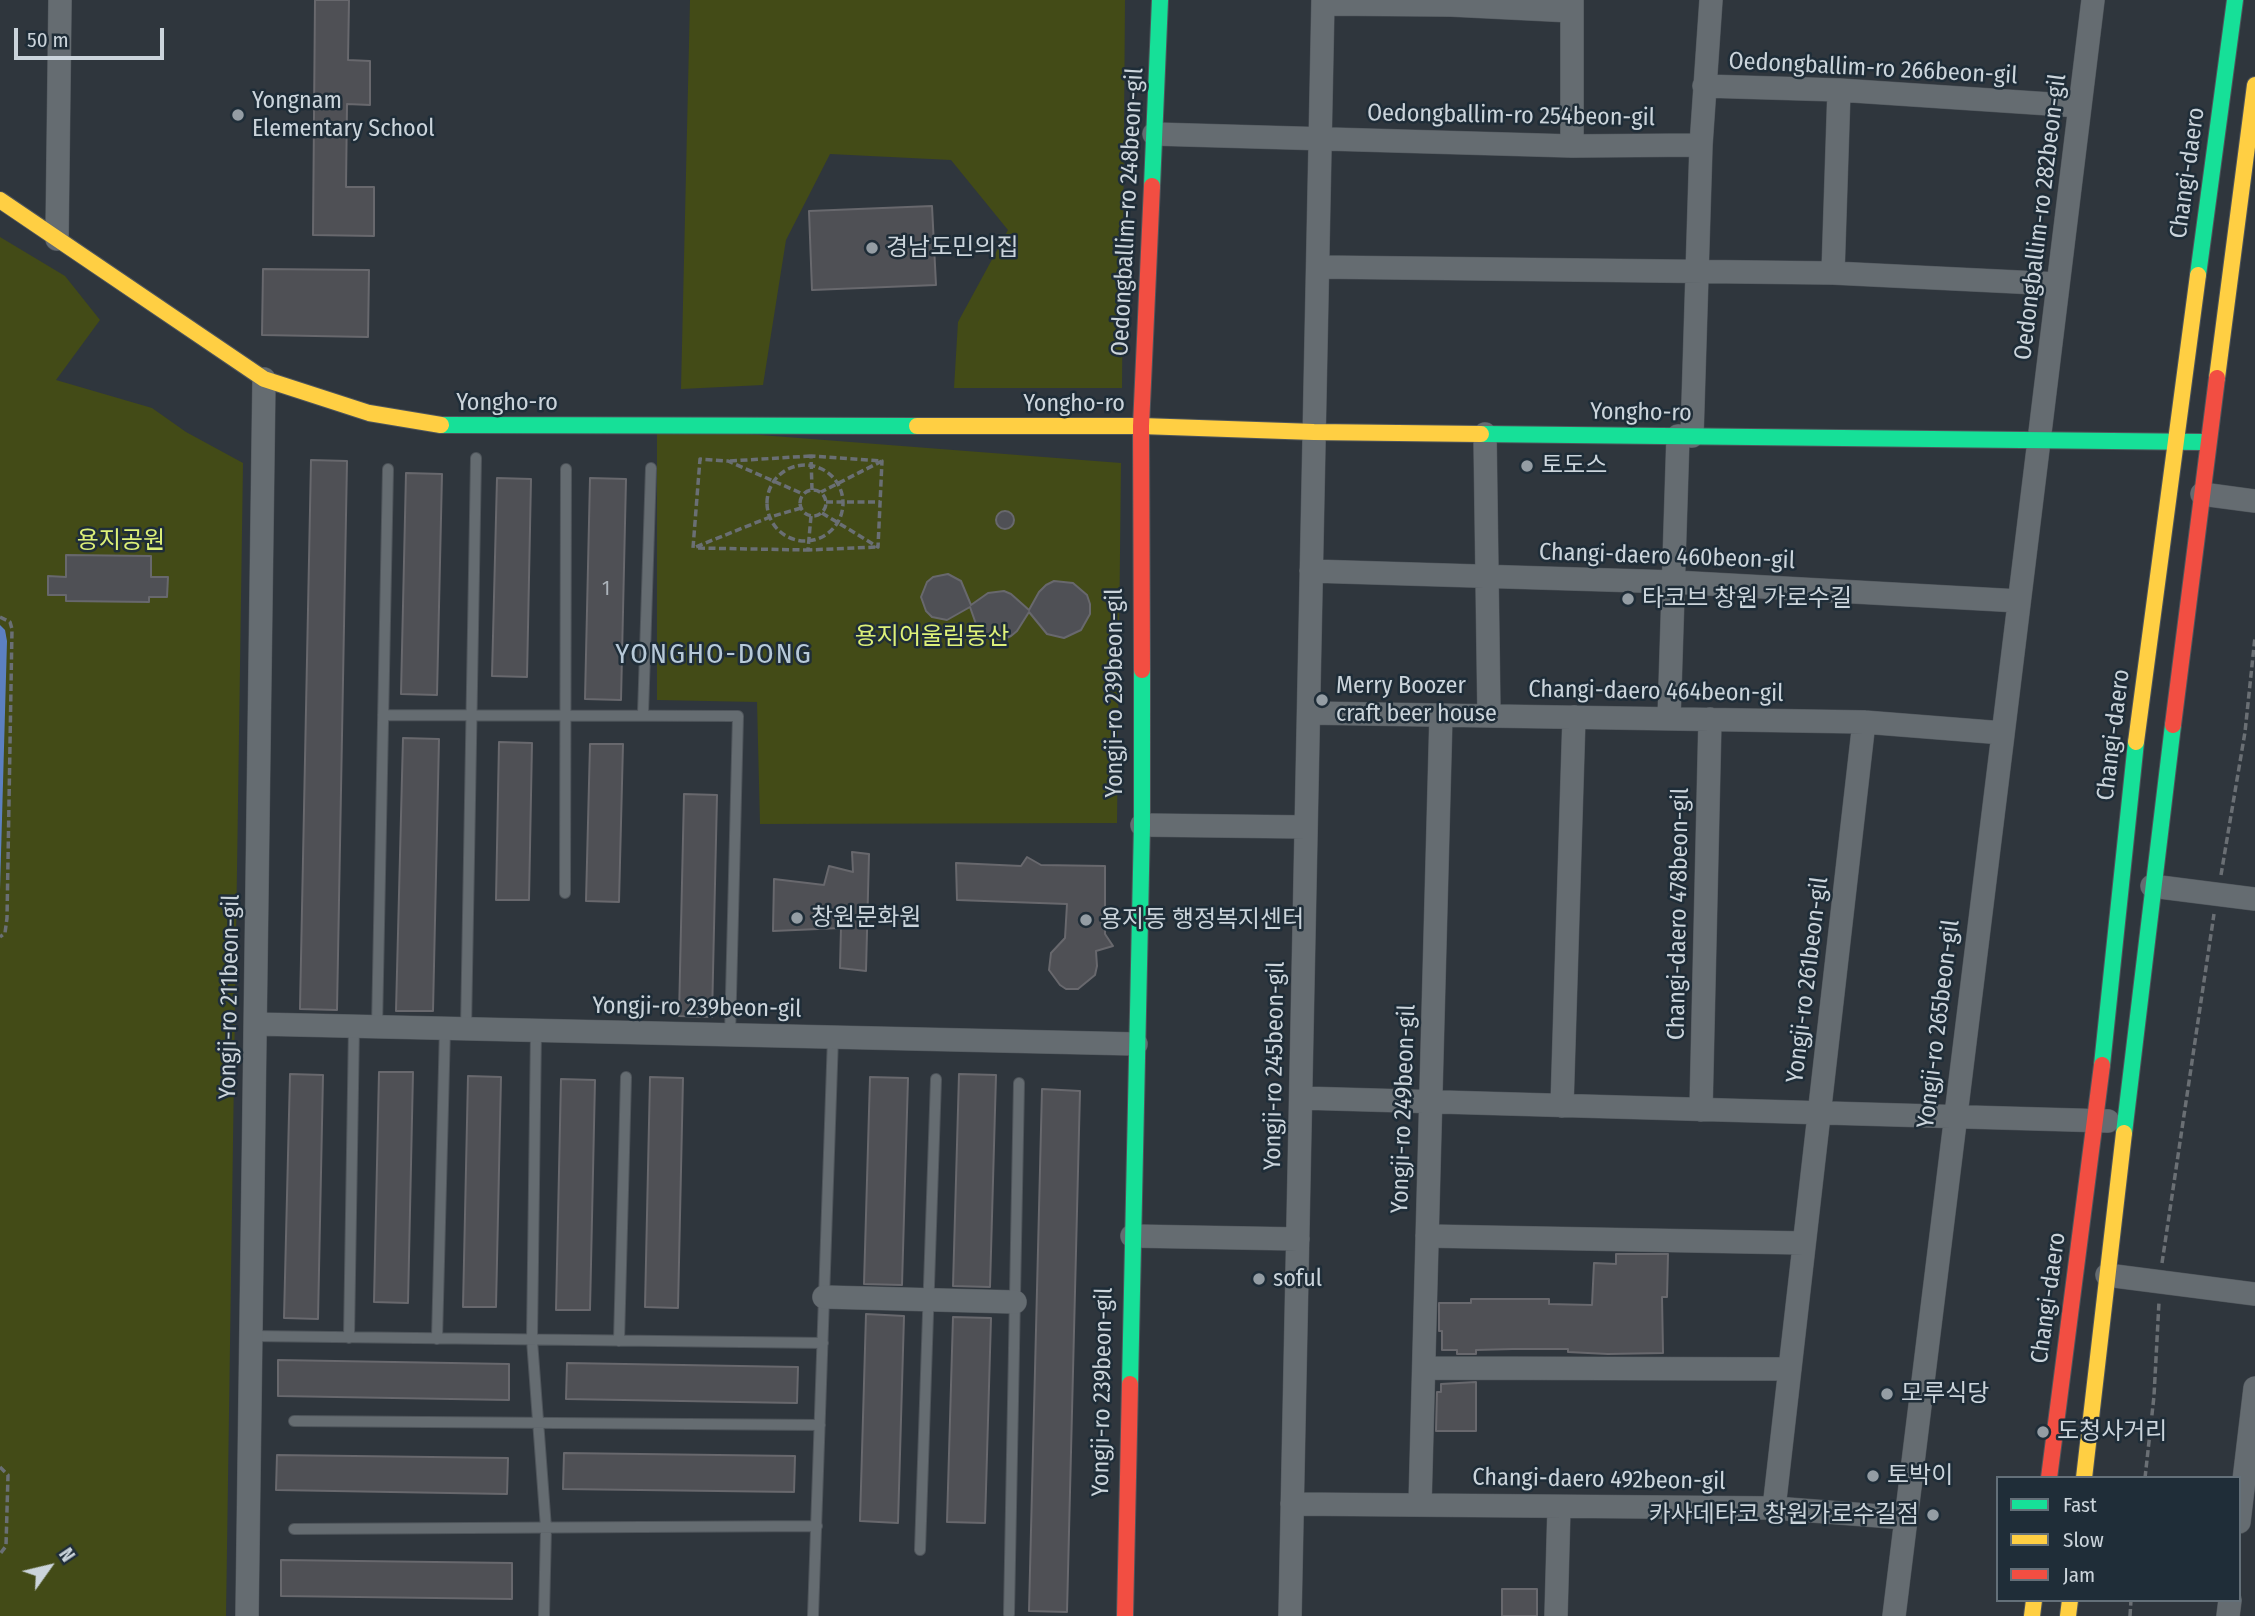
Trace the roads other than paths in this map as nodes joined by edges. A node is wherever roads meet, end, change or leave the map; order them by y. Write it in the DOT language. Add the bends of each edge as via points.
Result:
graph roads {
  1 [pos="60,0"];
  2 [pos="1160,0"];
  3 [pos="1710,0"];
  4 [pos="2093,0"];
  5 [pos="2235,0"];
  6 [pos="1323,2"];
  7 [pos="1451,3"];
  8 [pos="1572,6"];
  9 [pos="1704,86"];
  10 [pos="2255,87"];
  11 [pos="1839,90"];
  12 [pos="2080,106"];
  13 [pos="1154,134"];
  14 [pos="1320,139"];
  15 [pos="1701,145"];
  16 [pos="1572,146"];
  17 [pos="0,200"];
  18 [pos="57,239"];
  19 [pos="1318,267"];
  20 [pos="1698,272"];
  21 [pos="1833,273"];
  22 [pos="2059,285"];
  23 [pos="264,379"];
  24 [pos="1141,426"];
  25 [pos="1314,432"];
  26 [pos="1485,434"];
  27 [pos="1685,436"];
  28 [pos="2041,440"];
  29 [pos="2177,441"];
  30 [pos="2209,442"];
  31 [pos="476,458"];
  32 [pos="651,468"];
  33 [pos="388,469"];
  34 [pos="566,469"];
  35 [pos="2202,494"];
  36 [pos="2255,501"];
  37 [pos="1311,571"];
  38 [pos="1487,576"];
  39 [pos="1674,582"];
  40 [pos="2019,601"];
  41 [pos="1308,713"];
  42 [pos="643,714"];
  43 [pos="383,715"];
  44 [pos="565,715"];
  45 [pos="1441,715"];
  46 [pos="1489,716"];
  47 [pos="472,717"];
  48 [pos="1574,717"];
  49 [pos="1670,719"];
  50 [pos="1710,719"];
  51 [pos="1864,722"];
  52 [pos="2003,733"];
  53 [pos="1142,825"];
  54 [pos="1306,828"];
  55 [pos="2152,886"];
  56 [pos="565,893"];
  57 [pos="2255,899"];
  58 [pos="256,1024"];
  59 [pos="366,1027"];
  60 [pos="455,1029"];
  61 [pos="536,1030"];
  62 [pos="730,1035"];
  63 [pos="833,1037"];
  64 [pos="1136,1044"];
  65 [pos="626,1077"];
  66 [pos="936,1079"];
  67 [pos="1020,1083"];
  68 [pos="1301,1098"];
  69 [pos="1431,1102"];
  70 [pos="1562,1106"];
  71 [pos="1701,1110"];
  72 [pos="1819,1113"];
  73 [pos="1954,1115"];
  74 [pos="2095,1121"];
  75 [pos="2125,1122"];
  76 [pos="1132,1236"];
  77 [pos="1427,1236"];
  78 [pos="1297,1240"];
  79 [pos="1804,1243"];
  80 [pos="2107,1275"];
  81 [pos="2255,1294"];
  82 [pos="824,1297"];
  83 [pos="928,1300"];
  84 [pos="1015,1302"];
  85 [pos="252,1336"];
  86 [pos="349,1338"];
  87 [pos="437,1339"];
  88 [pos="532,1340"];
  89 [pos="618,1341"];
  90 [pos="823,1343"];
  91 [pos="1424,1368"];
  92 [pos="1790,1369"];
  93 [pos="2255,1388"];
  94 [pos="294,1421"];
  95 [pos="537,1423"];
  96 [pos="820,1425"];
  97 [pos="2049,1476"];
  98 [pos="2084,1476"];
  99 [pos="1292,1504"];
  100 [pos="1420,1505"];
  101 [pos="2241,1505"];
  102 [pos="1559,1507"];
  103 [pos="1774,1508"];
  104 [pos="1906,1518"];
  105 [pos="817,1526"];
  106 [pos="545,1528"];
  107 [pos="294,1529"];
  108 [pos="920,1550"];
  109 [pos="1009,1614"];
  110 [pos="247,1616"];
  111 [pos="544,1616"];
  112 [pos="813,1616"];
  113 [pos="1125,1616"];
  114 [pos="1290,1616"];
  115 [pos="1556,1616"];
  116 [pos="1894,1616"];
  1 -- 18 [label="street"];
  2 -- 13 [label="street, Oedongballim-ro 248beon-gil"];
  3 -- 9 [label="street, Oedongballim-ro 266beon-gil"];
  4 -- 12 [label="street, Oedongballim-ro 282beon-gil"];
  5 -- 29 [label="street, Changi-daero"];
  6 -- 7 [label="street"];
  6 -- 14 [label="street"];
  7 -- 8 [label="street"];
  8 -- 16 [label="street"];
  9 -- 11 [label="street, Oedongballim-ro 266beon-gil"];
  9 -- 15 [label="street, Oedongballim-ro 266beon-gil"];
  10 -- 30 [label="street"];
  11 -- 12 [label="street, Oedongballim-ro 266beon-gil"];
  11 -- 21 [label="street"];
  12 -- 22 [label="street, Oedongballim-ro 282beon-gil"];
  13 -- 14 [label="street, Oedongballim-ro 254beon-gil"];
  13 -- 24 [label="street, Oedongballim-ro 248beon-gil"];
  14 -- 16 [label="street, Oedongballim-ro 254beon-gil"];
  14 -- 19 [label="street"];
  15 -- 16 [label="street, Oedongballim-ro 254beon-gil"];
  15 -- 20 [label="street, Oedongballim-ro 266beon-gil"];
  17 -- 18 [label="street, Yongho-ro"];
  18 -- 23 [label="street, Yongho-ro"];
  19 -- 20 [label="street"];
  19 -- 25 [label="street"];
  20 -- 21 [label="street"];
  20 -- 27 [label="street, Oedongballim-ro 266beon-gil"];
  21 -- 22 [label="street"];
  22 -- 28 [label="street, Oedongballim-ro 282beon-gil"];
  23 -- 24 [label="street, Yongho-ro" via="369,413 437,425"];
  23 -- 58 [label="street, Yongji-ro 211beon-gil"];
  24 -- 25 [label="street, Yongho-ro"];
  24 -- 53 [label="street, Yongji-ro 239beon-gil"];
  25 -- 26 [label="street, Yongho-ro"];
  25 -- 37 [label="street, Yongji-ro 245beon-gil"];
  26 -- 27 [label="street, Yongho-ro"];
  26 -- 38 [label="street"];
  27 -- 28 [label="street, Yongho-ro"];
  27 -- 39 [label="street, Oedongballim-ro 266beon-gil"];
  28 -- 29 [label="street, Yongho-ro"];
  28 -- 40 [label="street, Yongji-ro 265beon-gil"];
  29 -- 30 [label="street, Yongho-ro"];
  29 -- 74 [label="street, Changi-daero" via="2136,738"];
  30 -- 35 [label="street"];
  31 -- 47 [label="lane"];
  32 -- 42 [label="lane"];
  33 -- 43 [label="lane"];
  34 -- 44 [label="lane"];
  35 -- 36 [label="street"];
  35 -- 55 [label="street"];
  37 -- 38 [label="street, Changi-daero 460beon-gil"];
  37 -- 41 [label="street, Yongji-ro 245beon-gil"];
  38 -- 39 [label="street, Changi-daero 460beon-gil"];
  38 -- 46 [label="street"];
  39 -- 40 [label="street, Changi-daero 460beon-gil"];
  39 -- 49 [label="street, Oedongballim-ro 266beon-gil"];
  40 -- 52 [label="street, Yongji-ro 265beon-gil"];
  41 -- 45 [label="street, Changi-daero 464beon-gil"];
  41 -- 54 [label="street, Yongji-ro 245beon-gil"];
  42 -- 44 [label="lane"];
  42 -- 62 [label="lane" via="738,716"];
  43 -- 47 [label="lane"];
  43 -- 59 [label="lane"];
  44 -- 47 [label="lane"];
  44 -- 56 [label="lane"];
  45 -- 46 [label="street, Changi-daero 464beon-gil"];
  45 -- 69 [label="street, Yongji-ro 249beon-gil"];
  46 -- 48 [label="street, Changi-daero 464beon-gil"];
  47 -- 60 [label="lane"];
  48 -- 49 [label="street, Changi-daero 464beon-gil"];
  48 -- 70 [label="street"];
  49 -- 50 [label="street, Changi-daero 464beon-gil"];
  50 -- 51 [label="street, Changi-daero 464beon-gil"];
  50 -- 71 [label="street, Changi-daero 478beon-gil"];
  51 -- 52 [label="street, Changi-daero 464beon-gil"];
  51 -- 72 [label="street, Yongji-ro 261beon-gil"];
  52 -- 73 [label="street, Yongji-ro 265beon-gil"];
  53 -- 54 [label="street"];
  53 -- 64 [label="street, Yongji-ro 239beon-gil"];
  54 -- 68 [label="street, Yongji-ro 245beon-gil"];
  55 -- 57 [label="street"];
  55 -- 75 [label="street"];
  58 -- 59 [label="street, Yongji-ro 239beon-gil"];
  58 -- 85 [label="street, Yongji-ro 211beon-gil"];
  59 -- 60 [label="street, Yongji-ro 239beon-gil"];
  59 -- 86 [label="lane"];
  60 -- 61 [label="street, Yongji-ro 239beon-gil"];
  60 -- 87 [label="lane"];
  61 -- 62 [label="street, Yongji-ro 239beon-gil"];
  61 -- 88 [label="lane"];
  62 -- 63 [label="street, Yongji-ro 239beon-gil"];
  63 -- 64 [label="street, Yongji-ro 239beon-gil"];
  63 -- 82 [label="lane"];
  64 -- 76 [label="street, Yongji-ro 239beon-gil"];
  65 -- 89 [label="lane"];
  66 -- 83 [label="lane"];
  67 -- 84 [label="lane"];
  68 -- 69 [label="street"];
  68 -- 78 [label="street, Yongji-ro 245beon-gil"];
  69 -- 70 [label="street"];
  69 -- 77 [label="street, Yongji-ro 249beon-gil"];
  70 -- 71 [label="street"];
  71 -- 72 [label="street"];
  72 -- 73 [label="street"];
  72 -- 79 [label="street, Yongji-ro 261beon-gil"];
  73 -- 74 [label="street"];
  73 -- 104 [label="street, Yongji-ro 265beon-gil"];
  74 -- 75 [label="street"];
  74 -- 97 [label="street, Changi-daero"];
  75 -- 80 [label="street"];
  76 -- 78 [label="street"];
  76 -- 113 [label="street, Yongji-ro 239beon-gil"];
  77 -- 79 [label="street"];
  77 -- 91 [label="street, Yongji-ro 249beon-gil"];
  78 -- 99 [label="street, Yongji-ro 245beon-gil"];
  79 -- 92 [label="street, Yongji-ro 261beon-gil"];
  80 -- 81 [label="street"];
  80 -- 98 [label="street"];
  82 -- 83 [label="street"];
  82 -- 90 [label="lane"];
  83 -- 84 [label="street"];
  83 -- 108 [label="lane"];
  84 -- 109 [label="lane"];
  85 -- 86 [label="lane"];
  85 -- 110 [label="street, Yongji-ro 211beon-gil"];
  86 -- 87 [label="lane"];
  87 -- 88 [label="lane"];
  88 -- 89 [label="lane"];
  88 -- 95 [label="lane"];
  89 -- 90 [label="lane"];
  90 -- 96 [label="lane"];
  91 -- 92 [label="street"];
  91 -- 100 [label="street, Yongji-ro 249beon-gil"];
  92 -- 103 [label="street, Yongji-ro 261beon-gil"];
  93 -- 101 [label="street"];
  94 -- 95 [label="lane"];
  95 -- 96 [label="lane"];
  95 -- 106 [label="lane"];
  96 -- 105 [label="lane"];
  99 -- 100 [label="street, Changi-daero 492beon-gil"];
  99 -- 114 [label="street, Yongji-ro 245beon-gil"];
  100 -- 102 [label="street, Changi-daero 492beon-gil"];
  102 -- 103 [label="street, Changi-daero 492beon-gil"];
  102 -- 115 [label="street"];
  103 -- 104 [label="street, Changi-daero 492beon-gil"];
  104 -- 116 [label="street, Yongji-ro 265beon-gil"];
  105 -- 106 [label="lane"];
  105 -- 112 [label="lane"];
  106 -- 107 [label="lane"];
  106 -- 111 [label="lane"];
}
